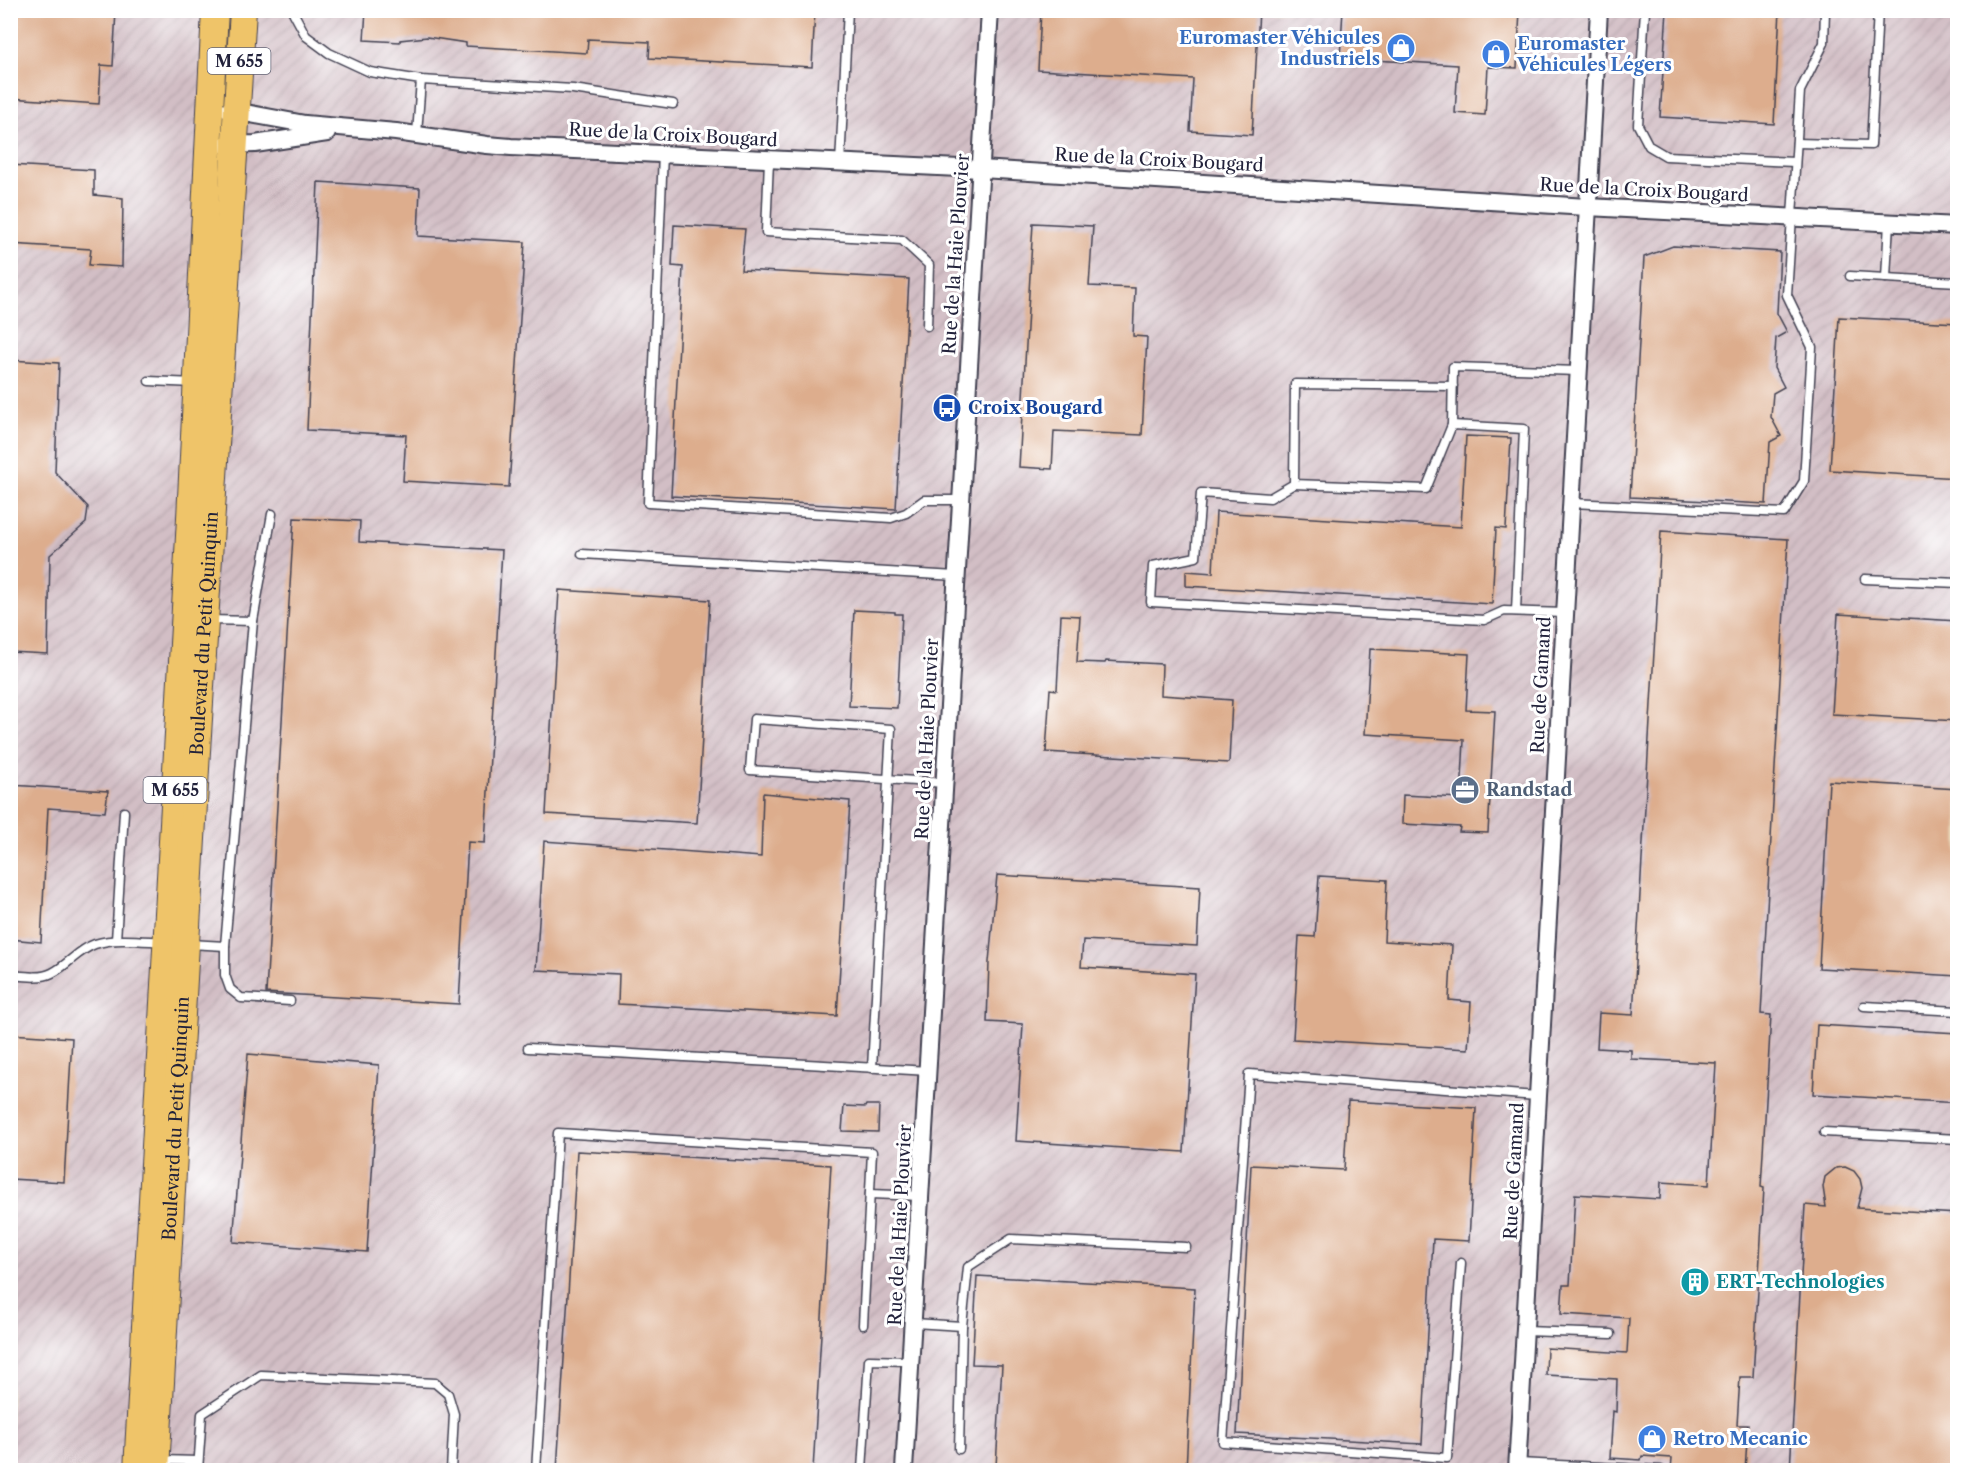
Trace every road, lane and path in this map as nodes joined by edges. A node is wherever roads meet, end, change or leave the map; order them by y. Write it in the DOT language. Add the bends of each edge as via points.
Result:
graph roads {
  1 [pos="215,10"];
  2 [pos="243,10"];
  3 [pos="292,10"];
  4 [pos="848,10"];
  5 [pos="990,10"];
  6 [pos="1599,10"];
  7 [pos="1645,10"];
  8 [pos="1825,10"];
  9 [pos="1878,10"];
  10 [pos="421,80"];
  11 [pos="673,104"];
  12 [pos="210,109"];
  13 [pos="236,111"];
  14 [pos="358,129"];
  15 [pos="417,134"];
  16 [pos="1797,143"];
  17 [pos="221,145"];
  18 [pos="663,154"];
  19 [pos="770,160"];
  20 [pos="1795,162"];
  21 [pos="840,163"];
  22 [pos="981,169"];
  23 [pos="1587,207"];
  24 [pos="1792,217"];
  25 [pos="1889,222"];
  26 [pos="1958,226"];
  27 [pos="1850,276"];
  28 [pos="1886,278"];
  29 [pos="1958,282"];
  30 [pos="927,326"];
  31 [pos="1578,371"];
  32 [pos="149,381"];
  33 [pos="208,383"];
  34 [pos="1453,386"];
  35 [pos="1452,425"];
  36 [pos="1294,484"];
  37 [pos="960,500"];
  38 [pos="1571,503"];
  39 [pos="272,514"];
  40 [pos="582,554"];
  41 [pos="956,576"];
  42 [pos="1865,579"];
  43 [pos="1958,583"];
  44 [pos="1516,611"];
  45 [pos="1565,613"];
  46 [pos="195,620"];
  47 [pos="253,621"];
  48 [pos="888,780"];
  49 [pos="945,783"];
  50 [pos="124,812"];
  51 [pos="116,940"];
  52 [pos="176,943"];
  53 [pos="225,946"];
  54 [pos="10,975"];
  55 [pos="290,1001"];
  56 [pos="1864,1006"];
  57 [pos="1958,1011"];
  58 [pos="528,1048"];
  59 [pos="872,1068"];
  60 [pos="929,1071"];
  61 [pos="1538,1096"];
  62 [pos="1824,1132"];
  63 [pos="1958,1139"];
  64 [pos="870,1194"];
  65 [pos="922,1197"];
  66 [pos="1186,1247"];
  67 [pos="1461,1263"];
  68 [pos="914,1323"];
  69 [pos="863,1326"];
  70 [pos="962,1326"];
  71 [pos="1525,1331"];
  72 [pos="1611,1334"];
  73 [pos="911,1361"];
  74 [pos="959,1449"];
  75 [pos="198,1461"];
  76 [pos="147,1465"];
  77 [pos="1517,1467"];
  78 [pos="198,1470"];
  79 [pos="451,1470"];
  80 [pos="536,1470"];
  81 [pos="862,1470"];
  82 [pos="904,1470"];
  83 [pos="1661,1470"];
  1 -- 12 [label="main road, Boulevard du Petit Quinquin / M 655"];
  2 -- 13 [label="main road, Boulevard du Petit Quinquin / M 655"];
  3 -- 10 [label="lane" via="306,36 329,53 370,72"];
  4 -- 21 [label="lane"];
  5 -- 22 [label="street, Rue de la Haie Plouvier"];
  6 -- 23 [label="street, Rue de Gamand"];
  7 -- 20 [label="lane" via="1638,125 1649,146 1666,156"];
  8 -- 16 [label="lane" via="1824,43 1800,91"];
  9 -- 16 [label="lane" via="1871,145"];
  10 -- 11 [label="lane" via="573,89"];
  10 -- 15 [label="lane"];
  12 -- 13 [label="street"];
  12 -- 17 [label="main road, Boulevard du Petit Quinquin / M 655"];
  13 -- 14 [label="street"];
  13 -- 17 [label="main road, Boulevard du Petit Quinquin / M 655"];
  14 -- 15 [label="street, Rue de la Croix Bougard"];
  14 -- 17 [label="street"];
  15 -- 18 [label="street, Rue de la Croix Bougard" via="487,146"];
  16 -- 20 [label="lane"];
  17 -- 33 [label="main road, Boulevard du Petit Quinquin / M 655"];
  18 -- 19 [label="street, Rue de la Croix Bougard"];
  18 -- 37 [label="lane" via="648,503 891,518 924,500"];
  19 -- 21 [label="street, Rue de la Croix Bougard"];
  19 -- 30 [label="lane" via="766,232 902,240 929,265"];
  20 -- 24 [label="lane"];
  21 -- 22 [label="street, Rue de la Croix Bougard"];
  22 -- 23 [label="street, Rue de la Croix Bougard"];
  22 -- 37 [label="street, Rue de la Haie Plouvier"];
  23 -- 24 [label="street, Rue de la Croix Bougard"];
  23 -- 31 [label="street, Rue de Gamand"];
  24 -- 25 [label="street, Rue de la Croix Bougard"];
  24 -- 38 [label="lane" via="1787,295 1812,347 1804,481 1784,513"];
  25 -- 26 [label="street, Rue de la Croix Bougard"];
  25 -- 28 [label="lane"];
  27 -- 28 [label="lane"];
  28 -- 29 [label="lane"];
  31 -- 34 [label="lane" via="1453,367"];
  31 -- 38 [label="street, Rue de Gamand"];
  32 -- 33 [label="lane"];
  33 -- 46 [label="main road, Boulevard du Petit Quinquin / M 655"];
  34 -- 35 [label="lane"];
  34 -- 36 [label="lane" via="1295,384"];
  35 -- 36 [label="lane" via="1426,489"];
  35 -- 44 [label="lane" via="1524,429"];
  36 -- 44 [label="lane" via="1269,498 1202,494 1196,557 1153,566 1150,602 1484,620 1504,611"];
  37 -- 41 [label="street, Rue de la Haie Plouvier"];
  38 -- 45 [label="street, Rue de Gamand"];
  39 -- 47 [label="lane"];
  40 -- 41 [label="lane"];
  41 -- 49 [label="street, Rue de la Haie Plouvier"];
  42 -- 43 [label="lane"];
  44 -- 45 [label="lane"];
  45 -- 61 [label="street, Rue de Gamand"];
  46 -- 47 [label="lane"];
  46 -- 52 [label="main road, Boulevard du Petit Quinquin / M 655"];
  47 -- 53 [label="lane"];
  48 -- 48 [label="lane" via="891,729 754,719 750,770"];
  48 -- 49 [label="lane"];
  48 -- 59 [label="lane"];
  49 -- 60 [label="street, Rue de la Haie Plouvier"];
  50 -- 51 [label="lane"];
  51 -- 52 [label="lane"];
  51 -- 54 [label="lane" via="80,952 51,974"];
  52 -- 53 [label="lane"];
  52 -- 76 [label="main road, Boulevard du Petit Quinquin / M 655"];
  53 -- 55 [label="lane" via="225,975 230,989 242,998"];
  56 -- 57 [label="lane"];
  58 -- 59 [label="lane"];
  59 -- 60 [label="lane"];
  60 -- 65 [label="street, Rue de la Haie Plouvier"];
  61 -- 67 [label="lane" via="1249,1074 1223,1442 1447,1458"];
  61 -- 71 [label="street, Rue de Gamand"];
  62 -- 63 [label="lane"];
  64 -- 65 [label="lane"];
  64 -- 69 [label="lane"];
  64 -- 80 [label="lane" via="872,1152 558,1134"];
  65 -- 68 [label="street, Rue de la Haie Plouvier"];
  66 -- 70 [label="lane" via="1011,1239 968,1267"];
  68 -- 70 [label="lane"];
  68 -- 73 [label="street, Rue de la Haie Plouvier"];
  70 -- 74 [label="lane"];
  71 -- 72 [label="lane"];
  71 -- 77 [label="street, Rue de Gamand"];
  73 -- 81 [label="lane" via="869,1360"];
  73 -- 82 [label="street, Rue de la Haie Plouvier"];
  75 -- 76 [label="lane"];
  75 -- 78 [label="lane"];
  75 -- 79 [label="lane" via="202,1414 261,1375 435,1383 448,1394 454,1414"];
  77 -- 83 [label="lane"];
}
